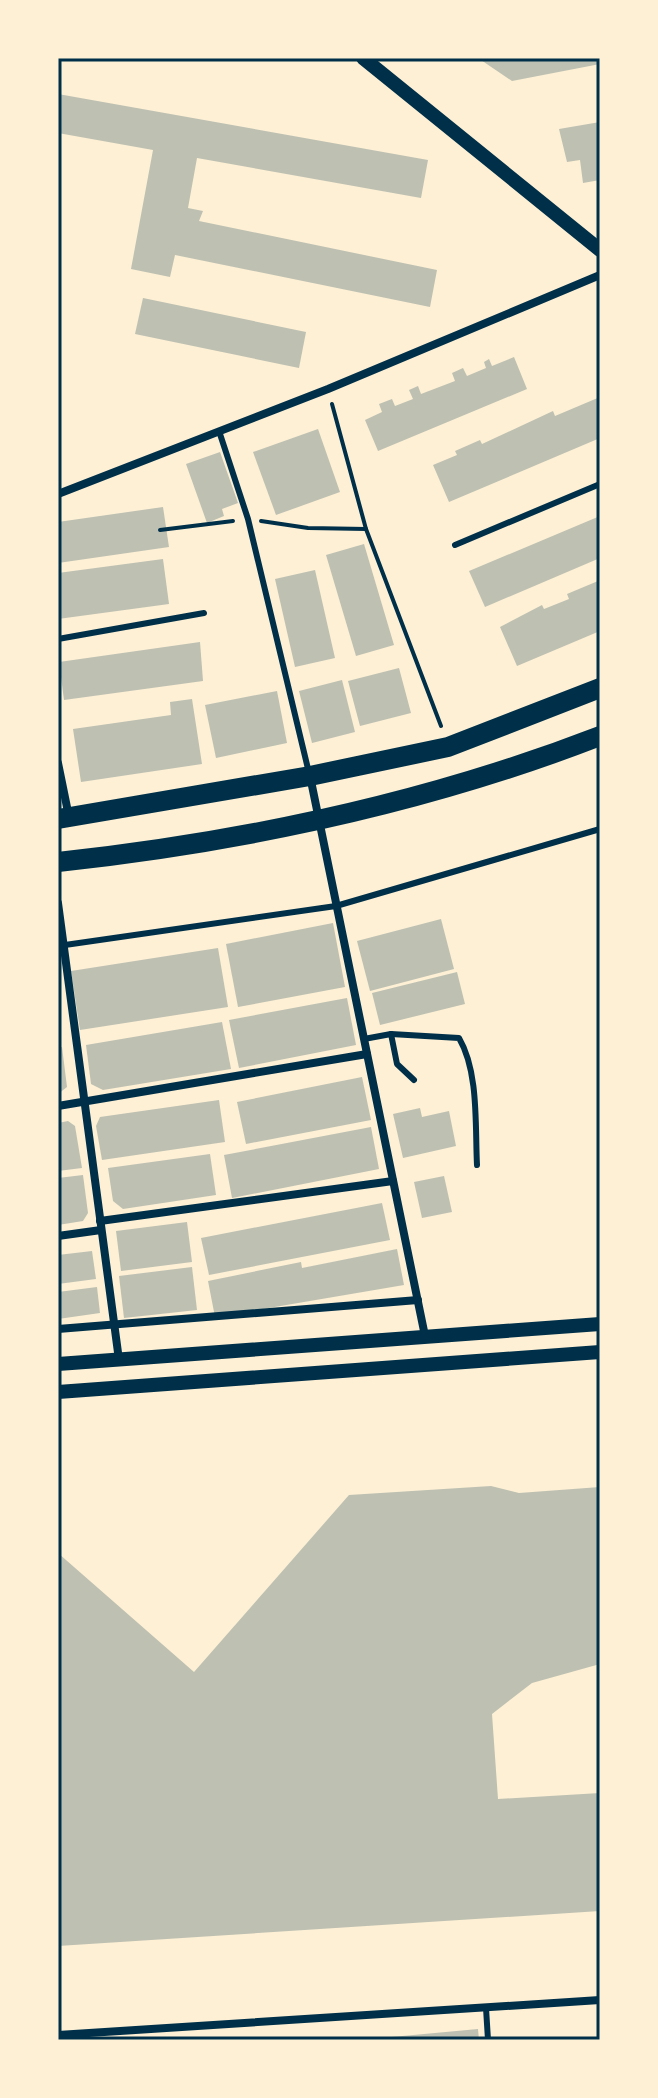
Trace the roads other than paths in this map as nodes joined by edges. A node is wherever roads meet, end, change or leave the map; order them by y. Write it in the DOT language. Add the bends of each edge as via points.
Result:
graph roads {
  1 [pos="363,58"];
  2 [pos="600,250"];
  3 [pos="600,275"];
  4 [pos="219,431"];
  5 [pos="600,484"];
  6 [pos="58,494"];
  7 [pos="455,545"];
  8 [pos="204,613"];
  9 [pos="58,639"];
  10 [pos="600,688"];
  11 [pos="600,736"];
  12 [pos="58,763"];
  13 [pos="310,776"];
  14 [pos="64,818"];
  15 [pos="319,820"];
  16 [pos="600,829"];
  17 [pos="58,862"];
  18 [pos="58,903"];
  19 [pos="336,906"];
  20 [pos="61,945"];
  21 [pos="391,1034"];
  22 [pos="364,1039"];
  23 [pos="367,1054"];
  24 [pos="414,1080"];
  25 [pos="85,1103"];
  26 [pos="58,1106"];
  27 [pos="477,1165"];
  28 [pos="393,1181"];
  29 [pos="101,1226"];
  30 [pos="58,1236"];
  31 [pos="418,1300"];
  32 [pos="600,1324"];
  33 [pos="114,1326"];
  34 [pos="58,1329"];
  35 [pos="425,1336"];
  36 [pos="600,1352"];
  37 [pos="119,1360"];
  38 [pos="58,1364"];
  39 [pos="58,1392"];
  40 [pos="600,2000"];
  41 [pos="486,2008"];
  42 [pos="58,2035"];
  43 [pos="488,2040"];
  1 -- 2 [label="street"];
  3 -- 4 [label="street"];
  4 -- 6 [label="street"];
  4 -- 13 [label="lane" via="248,519"];
  5 -- 7 [label="lane"];
  8 -- 9 [label="lane"];
  10 -- 13 [label="main road" via="448,747"];
  11 -- 15 [label="main road" via="533,762"];
  12 -- 14 [label="street"];
  13 -- 14 [label="main road"];
  13 -- 15 [label="street"];
  15 -- 17 [label="main road"];
  15 -- 19 [label="street"];
  16 -- 19 [label="lane"];
  18 -- 20 [label="street"];
  19 -- 20 [label="lane"];
  19 -- 22 [label="street"];
  20 -- 25 [label="street"];
  21 -- 22 [label="lane"];
  21 -- 24 [label="lane" via="397,1064"];
  21 -- 27 [label="lane" via="459,1038 475,1109"];
  22 -- 23 [label="street"];
  23 -- 25 [label="street"];
  23 -- 28 [label="street"];
  25 -- 26 [label="street"];
  25 -- 29 [label="street"];
  28 -- 29 [label="street"];
  28 -- 31 [label="street"];
  29 -- 30 [label="street"];
  29 -- 33 [label="street"];
  31 -- 33 [label="street"];
  31 -- 35 [label="street"];
  32 -- 35 [label="street"];
  33 -- 34 [label="street"];
  33 -- 37 [label="street"];
  35 -- 37 [label="street"];
  36 -- 39 [label="street"];
  37 -- 38 [label="street"];
  40 -- 41 [label="street"];
  41 -- 42 [label="street"];
  41 -- 43 [label="lane"];
}
